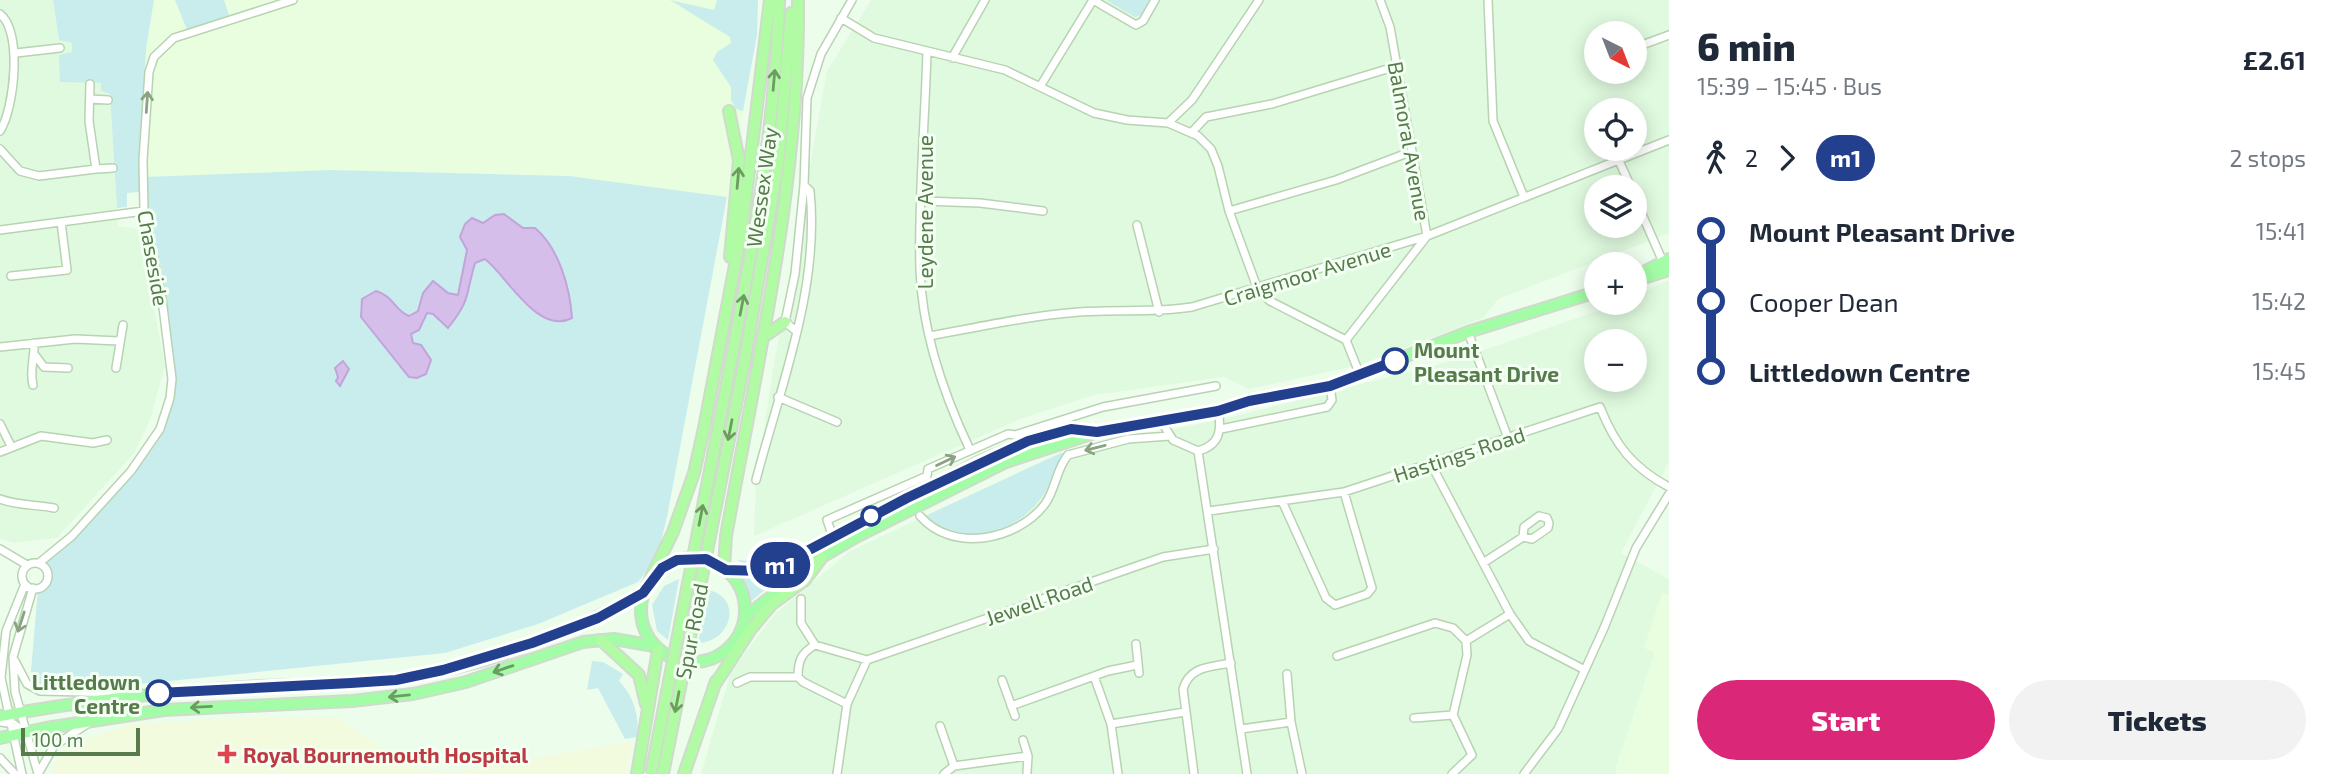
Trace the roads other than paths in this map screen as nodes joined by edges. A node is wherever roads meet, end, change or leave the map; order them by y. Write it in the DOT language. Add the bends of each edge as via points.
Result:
graph roads {
  1 [pos="293,0"];
  2 [pos="770,0"];
  3 [pos="779,0"];
  4 [pos="792,0"];
  5 [pos="798,0"];
  6 [pos="852,0"];
  7 [pos="985,0"];
  8 [pos="1093,0"];
  9 [pos="1155,0"];
  10 [pos="1259,0"];
  11 [pos="1380,0"];
  12 [pos="1488,0"];
  13 [pos="0,14"];
  14 [pos="841,18"];
  15 [pos="1669,35"];
  16 [pos="1647,43"];
  17 [pos="60,48"];
  18 [pos="927,51"];
  19 [pos="16,53"];
  20 [pos="952,58"];
  21 [pos="1397,66"];
  22 [pos="90,84"];
  23 [pos="1041,85"];
  24 [pos="90,99"];
  25 [pos="108,100"];
  26 [pos="729,111"];
  27 [pos="1168,123"];
  28 [pos="0,131"];
  29 [pos="1192,132"];
  30 [pos="1669,140"];
  31 [pos="0,149"];
  32 [pos="1647,149"];
  33 [pos="1410,152"];
  34 [pos="1619,161"];
  35 [pos="113,168"];
  36 [pos="96,169"];
  37 [pos="1625,175"];
  38 [pos="804,185"];
  39 [pos="1524,197"];
  40 [pos="923,201"];
  41 [pos="144,211"];
  42 [pos="1043,211"];
  43 [pos="1229,211"];
  44 [pos="61,222"];
  45 [pos="1647,223"];
  46 [pos="1137,225"];
  47 [pos="0,230"];
  48 [pos="1427,236"];
  49 [pos="1667,264"];
  50 [pos="1647,273"];
  51 [pos="11,276"];
  52 [pos="1258,290"];
  53 [pos="1584,296"];
  54 [pos="1159,312"];
  55 [pos="785,322"];
  56 [pos="123,325"];
  57 [pos="796,331"];
  58 [pos="1468,332"];
  59 [pos="929,336"];
  60 [pos="762,338"];
  61 [pos="1346,340"];
  62 [pos="119,341"];
  63 [pos="34,343"];
  64 [pos="0,346"];
  65 [pos="35,355"];
  66 [pos="744,363"];
  67 [pos="68,368"];
  68 [pos="116,368"];
  69 [pos="716,368"];
  70 [pos="729,372"];
  71 [pos="1360,375"];
  72 [pos="33,385"];
  73 [pos="1216,386"];
  74 [pos="1330,386"];
  75 [pos="778,397"];
  76 [pos="1218,411"];
  77 [pos="1161,421"];
  78 [pos="837,422"];
  79 [pos="0,424"];
  80 [pos="1221,429"];
  81 [pos="1097,432"];
  82 [pos="1170,436"];
  83 [pos="1508,438"];
  84 [pos="107,440"];
  85 [pos="1017,440"];
  86 [pos="1069,440"];
  87 [pos="11,446"];
  88 [pos="970,450"];
  89 [pos="1198,451"];
  90 [pos="0,452"];
  91 [pos="1068,455"];
  92 [pos="1006,462"];
  93 [pos="1431,464"];
  94 [pos="756,480"];
  95 [pos="929,481"];
  96 [pos="1669,488"];
  97 [pos="1344,492"];
  98 [pos="1669,494"];
  99 [pos="0,499"];
  100 [pos="1282,501"];
  101 [pos="54,508"];
  102 [pos="1209,511"];
  103 [pos="920,516"];
  104 [pos="833,537"];
  105 [pos="1523,537"];
  106 [pos="0,549"];
  107 [pos="1214,550"];
  108 [pos="822,557"];
  109 [pos="39,563"];
  110 [pos="1483,563"];
  111 [pos="25,565"];
  112 [pos="725,569"];
  113 [pos="650,579"];
  114 [pos="29,586"];
  115 [pos="643,593"];
  116 [pos="802,599"];
  117 [pos="1510,614"];
  118 [pos="745,617"];
  119 [pos="601,640"];
  120 [pos="1466,642"];
  121 [pos="1136,643"];
  122 [pos="732,645"];
  123 [pos="815,645"];
  124 [pos="656,648"];
  125 [pos="1337,656"];
  126 [pos="13,657"];
  127 [pos="867,660"];
  128 [pos="1231,663"];
  129 [pos="1137,665"];
  130 [pos="1585,670"];
  131 [pos="1139,673"];
  132 [pos="1287,674"];
  133 [pos="1094,676"];
  134 [pos="798,677"];
  135 [pos="0,680"];
  136 [pos="1002,680"];
  137 [pos="737,683"];
  138 [pos="714,686"];
  139 [pos="87,693"];
  140 [pos="159,693"];
  141 [pos="847,704"];
  142 [pos="1011,706"];
  143 [pos="48,709"];
  144 [pos="1185,712"];
  145 [pos="1453,715"];
  146 [pos="1015,716"];
  147 [pos="7,718"];
  148 [pos="1414,718"];
  149 [pos="94,720"];
  150 [pos="1291,723"];
  151 [pos="647,724"];
  152 [pos="1111,724"];
  153 [pos="940,726"];
  154 [pos="1241,729"];
  155 [pos="20,734"];
  156 [pos="0,738"];
  157 [pos="1023,740"];
  158 [pos="1028,756"];
  159 [pos="0,758"];
  160 [pos="954,766"];
  161 [pos="1027,772"];
  162 [pos="15,774"];
  163 [pos="22,774"];
  164 [pos="38,774"];
  165 [pos="637,774"];
  166 [pos="651,774"];
  167 [pos="663,774"];
  168 [pos="684,774"];
  169 [pos="837,774"];
  170 [pos="944,774"];
  171 [pos="1118,774"];
  172 [pos="1194,774"];
  173 [pos="1247,774"];
  174 [pos="1302,774"];
  175 [pos="1452,774"];
  176 [pos="1524,774"];
  41 -- 1 [label="street, Chaseside, one-way" via="149,72 154,57 165,44"];
  2 -- 69 [label="highway" via="742,228"];
  70 -- 3 [label="highway, Wessex Way, one-way" via="762,191"];
  4 -- 66 [label="highway, Wessex Way" via="778,165"];
  5 -- 60 [label="highway" via="791,164"];
  6 -- 14 [label="street"];
  7 -- 20 [label="street"];
  8 -- 9 [label="street" via="1136,25"];
  8 -- 23 [label="street"];
  10 -- 27 [label="street" via="1212,73"];
  11 -- 21 [label="street, Balmoral Avenue"];
  12 -- 39 [label="street" via="1493,121"];
  13 -- 19 [label="street" via="11,27"];
  14 -- 18 [label="street" via="874,38"];
  14 -- 38 [label="street" via="821,54 807,98"];
  15 -- 16 [label="street"];
  17 -- 19 [label="street"];
  18 -- 20 [label="street"];
  18 -- 40 [label="street, Leydene Avenue"];
  19 -- 28 [label="street"];
  20 -- 23 [label="street" via="1005,70"];
  21 -- 29 [label="street" via="1272,104 1206,117"];
  21 -- 33 [label="street, Balmoral Avenue"];
  22 -- 24 [label="street"];
  23 -- 27 [label="street" via="1094,113"];
  24 -- 25 [label="street"];
  24 -- 36 [label="street"];
  69 -- 26 [label="highway, one-way" via="739,160"];
  27 -- 29 [label="street"];
  29 -- 43 [label="street" via="1211,149"];
  30 -- 32 [label="street, Craigmoor Avenue"];
  31 -- 36 [label="street" via="20,172 39,176"];
  33 -- 43 [label="street" via="1336,180"];
  33 -- 48 [label="street, Balmoral Avenue"];
  34 -- 37 [label="street"];
  34 -- 39 [label="street, Craigmoor Avenue"];
  35 -- 36 [label="street"];
  38 -- 55 [label="street"];
  38 -- 57 [label="street" via="810,191 811,239"];
  39 -- 48 [label="street, Craigmoor Avenue"];
  40 -- 42 [label="street"];
  40 -- 59 [label="street, Leydene Avenue" via="920,272"];
  41 -- 44 [label="street"];
  41 -- 109 [label="street, Chaseside" via="162,299 172,379 170,398 160,429 131,471 72,536"];
  43 -- 52 [label="street"];
  44 -- 47 [label="street"];
  44 -- 51 [label="street" via="67,270"];
  45 -- 49 [label="street"];
  46 -- 54 [label="street"];
  48 -- 52 [label="street, Craigmoor Avenue"];
  48 -- 61 [label="street, Balmoral Avenue"];
  49 -- 50 [label="main road"];
  52 -- 54 [label="street, Craigmoor Avenue"];
  52 -- 61 [label="street" via="1270,301"];
  53 -- 58 [label="main road"];
  54 -- 59 [label="street, Craigmoor Avenue" via="1069,313"];
  55 -- 57 [label="street"];
  55 -- 60 [label="highway"];
  56 -- 62 [label="street"];
  57 -- 75 [label="street"];
  58 -- 71 [label="main road"];
  58 -- 83 [label="street"];
  59 -- 88 [label="street, Leydene Avenue" via="954,417"];
  60 -- 112 [label="highway" via="726,536"];
  61 -- 71 [label="street"];
  62 -- 63 [label="street"];
  62 -- 68 [label="street"];
  63 -- 64 [label="street"];
  63 -- 65 [label="street"];
  65 -- 67 [label="street" via="44,367"];
  65 -- 72 [label="street" via="30,369"];
  66 -- 167 [label="highway, Spur Road, one-way, bridge"];
  69 -- 113 [label="highway" via="694,473"];
  166 -- 70 [label="highway, Spur Road, one-way, bridge"];
  71 -- 74 [label="main road"];
  73 -- 85 [label="street" via="1103,407"];
  74 -- 76 [label="main road"];
  74 -- 80 [label="street" via="1332,400 1327,407"];
  75 -- 78 [label="street"];
  75 -- 94 [label="street"];
  76 -- 77 [label="main road"];
  76 -- 80 [label="street"];
  77 -- 81 [label="main road"];
  77 -- 82 [label="street"];
  79 -- 87 [label="street"];
  80 -- 89 [label="street" via="1209,446"];
  81 -- 85 [label="main road" via="1071,429"];
  81 -- 86 [label="main road"];
  82 -- 89 [label="street"];
  82 -- 91 [label="street, one-way" via="1128,439"];
  83 -- 93 [label="street, Hastings Road"];
  83 -- 96 [label="street, Hastings Road" via="1600,407 1627,458"];
  84 -- 87 [label="street" via="93,443 48,436"];
  85 -- 88 [label="street" via="1008,434"];
  85 -- 95 [label="main road"];
  86 -- 91 [label="street"];
  86 -- 92 [label="main road"];
  87 -- 90 [label="street"];
  95 -- 88 [label="street, one-way" via="928,470"];
  89 -- 102 [label="street"];
  91 -- 103 [label="street" via="1044,505 1029,520 1006,531 981,540 954,537 927,525"];
  92 -- 95 [label="main road" via="987,465 938,489"];
  92 -- 108 [label="main road"];
  93 -- 97 [label="street, Hastings Road"];
  93 -- 110 [label="street"];
  95 -- 104 [label="main road"];
  95 -- 104 [label="street" via="827,520"];
  97 -- 100 [label="street, Hastings Road"];
  97 -- 100 [label="street" via="1372,588 1335,605 1325,598"];
  98 -- 130 [label="street" via="1636,548"];
  99 -- 101 [label="street" via="18,506"];
  100 -- 102 [label="street, Hastings Road"];
  102 -- 107 [label="street"];
  104 -- 112 [label="main road" via="763,571"];
  105 -- 110 [label="street"];
  106 -- 111 [label="street"];
  107 -- 127 [label="street, Jewell Road" via="1163,557"];
  107 -- 128 [label="street"];
  108 -- 118 [label="main road"];
  108 -- 138 [label="highway" via="805,580 772,604 751,629"];
  109 -- 111 [label="street, Chaseside"];
  109 -- 114 [label="street" via="48,578 43,586"];
  110 -- 117 [label="street"];
  111 -- 114 [label="street" via="22,576"];
  112 -- 113 [label="main road" via="706,559 677,560"];
  112 -- 118 [label="main road" via="739,586"];
  113 -- 115 [label="main road"];
  114 -- 126 [label="street, one-way"];
  114 -- 135 [label="street" via="6,631"];
  115 -- 124 [label="main road" via="641,621"];
  115 -- 140 [label="main road" via="552,637 443,670 362,682"];
  116 -- 123 [label="street" via="801,623"];
  117 -- 120 [label="street"];
  117 -- 130 [label="street" via="1529,641"];
  118 -- 122 [label="main road"];
  119 -- 124 [label="main road"];
  119 -- 149 [label="main road, one-way" via="413,694 188,708"];
  119 -- 151 [label="highway" via="639,675 646,693"];
  120 -- 125 [label="street" via="1453,628 1435,623"];
  120 -- 145 [label="street"];
  121 -- 129 [label="street"];
  122 -- 124 [label="main road" via="696,663 682,662"];
  122 -- 138 [label="highway"];
  123 -- 127 [label="street"];
  123 -- 134 [label="street" via="804,651"];
  124 -- 151 [label="highway"];
  126 -- 139 [label="street" via="27,684 40,691"];
  126 -- 147 [label="street"];
  127 -- 141 [label="street"];
  128 -- 144 [label="street" via="1195,671 1186,678"];
  128 -- 154 [label="street"];
  129 -- 131 [label="street"];
  129 -- 133 [label="street"];
  130 -- 176 [label="street" via="1558,729"];
  132 -- 150 [label="street"];
  133 -- 142 [label="street"];
  133 -- 152 [label="street"];
  134 -- 137 [label="street" via="750,677"];
  134 -- 141 [label="street"];
  135 -- 147 [label="street"];
  136 -- 142 [label="street"];
  138 -- 168 [label="highway"];
  139 -- 140 [label="street"];
  139 -- 143 [label="street"];
  140 -- 143 [label="main road"];
  141 -- 169 [label="street"];
  142 -- 146 [label="street"];
  143 -- 147 [label="main road"];
  144 -- 152 [label="street"];
  144 -- 172 [label="street"];
  145 -- 148 [label="street"];
  145 -- 175 [label="street" via="1472,755"];
  147 -- 155 [label="street"];
  147 -- 155 [label="street"];
  147 -- 155 [label="street"];
  149 -- 155 [label="main road"];
  149 -- 164 [label="street" via="54,746"];
  150 -- 154 [label="street"];
  150 -- 174 [label="street"];
  151 -- 165 [label="highway"];
  152 -- 171 [label="street"];
  153 -- 160 [label="street"];
  154 -- 173 [label="street"];
  155 -- 156 [label="main road"];
  155 -- 163 [label="street"];
  155 -- 164 [label="street"];
  157 -- 158 [label="street"];
  158 -- 160 [label="street"];
  158 -- 161 [label="street"];
  159 -- 162 [label="street"];
  160 -- 170 [label="street"];
}
